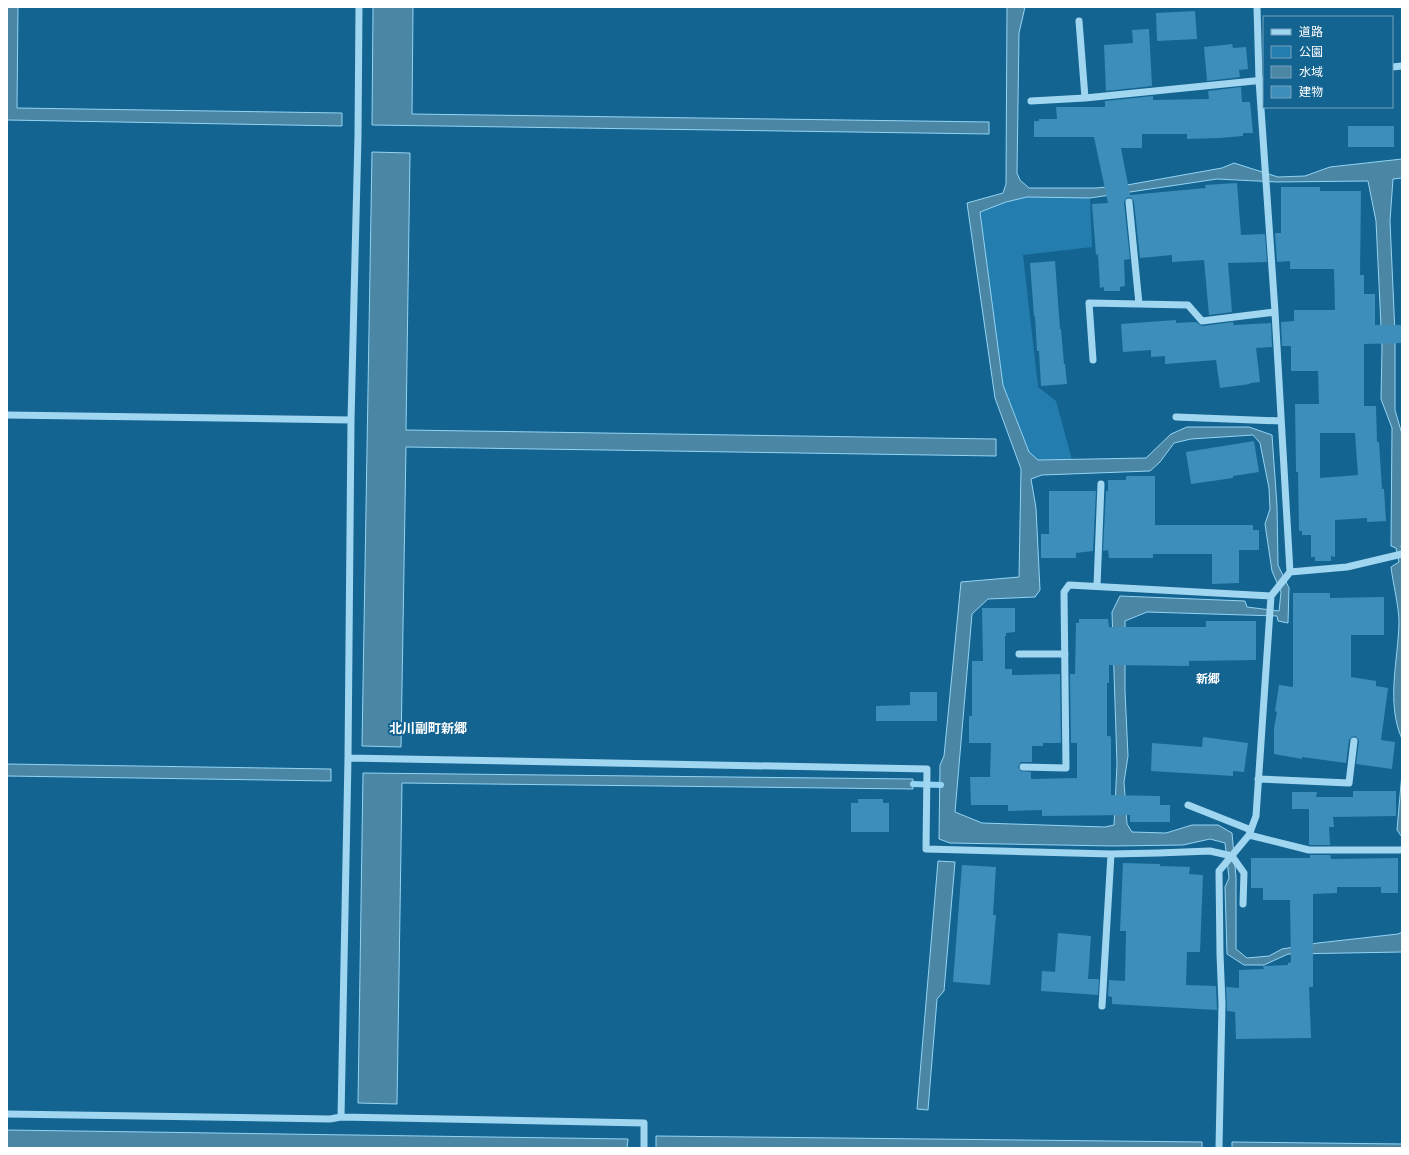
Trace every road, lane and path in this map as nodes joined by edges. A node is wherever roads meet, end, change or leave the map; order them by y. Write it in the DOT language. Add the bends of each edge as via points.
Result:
graph roads {
  1 [pos="359,7"];
  2 [pos="1257,7"];
  3 [pos="1079,21"];
  4 [pos="1262,80"];
  5 [pos="1085,98"];
  6 [pos="1031,101"];
  7 [pos="1129,202"];
  8 [pos="1139,304"];
  9 [pos="1275,312"];
  10 [pos="1093,360"];
  11 [pos="7,414"];
  12 [pos="1176,417"];
  13 [pos="351,420"];
  14 [pos="1281,421"];
  15 [pos="1101,484"];
  16 [pos="1399,555"];
  17 [pos="1288,574"];
  18 [pos="1096,586"];
  19 [pos="1273,593"];
  20 [pos="1019,654"];
  21 [pos="1065,654"];
  22 [pos="1354,741"];
  23 [pos="348,758"];
  24 [pos="1023,767"];
  25 [pos="1258,779"];
  26 [pos="1188,805"];
  27 [pos="1250,833"];
  28 [pos="1401,850"];
  29 [pos="1111,854"];
  30 [pos="1232,856"];
  31 [pos="1243,904"];
  32 [pos="1102,1006"];
  33 [pos="7,1114"];
  34 [pos="341,1117"];
  35 [pos="644,1148"];
  36 [pos="1219,1148"];
  1 -- 13 [label="street"];
  2 -- 4 [label="street"];
  3 -- 5 [label="street"];
  4 -- 5 [label="street"];
  4 -- 9 [label="street"];
  5 -- 6 [label="street"];
  7 -- 8 [label="street"];
  8 -- 9 [label="street" via="1188,304 1202,321"];
  8 -- 10 [label="street" via="1090,304"];
  9 -- 14 [label="street"];
  11 -- 13 [label="street"];
  12 -- 14 [label="street"];
  13 -- 23 [label="street"];
  14 -- 17 [label="street"];
  15 -- 18 [label="street"];
  16 -- 17 [label="street" via="1347,567"];
  17 -- 19 [label="street"];
  18 -- 19 [label="street"];
  18 -- 21 [label="street" via="1069,585 1064,592"];
  19 -- 25 [label="street"];
  20 -- 21 [label="street"];
  21 -- 24 [label="street" via="1066,768"];
  22 -- 25 [label="street" via="1349,783"];
  23 -- 29 [label="street" via="927,769 926,849"];
  23 -- 34 [label="street"];
  25 -- 27 [label="street" via="1256,816"];
  26 -- 27 [label="street"];
  27 -- 28 [label="street" via="1309,850"];
  27 -- 30 [label="street"];
  29 -- 30 [label="street" via="1210,851"];
  29 -- 32 [label="street"];
  30 -- 31 [label="street" via="1244,873"];
  30 -- 36 [label="street" via="1219,871 1222,1004"];
  33 -- 34 [label="street" via="330,1119"];
  34 -- 35 [label="street" via="644,1123"];
}
